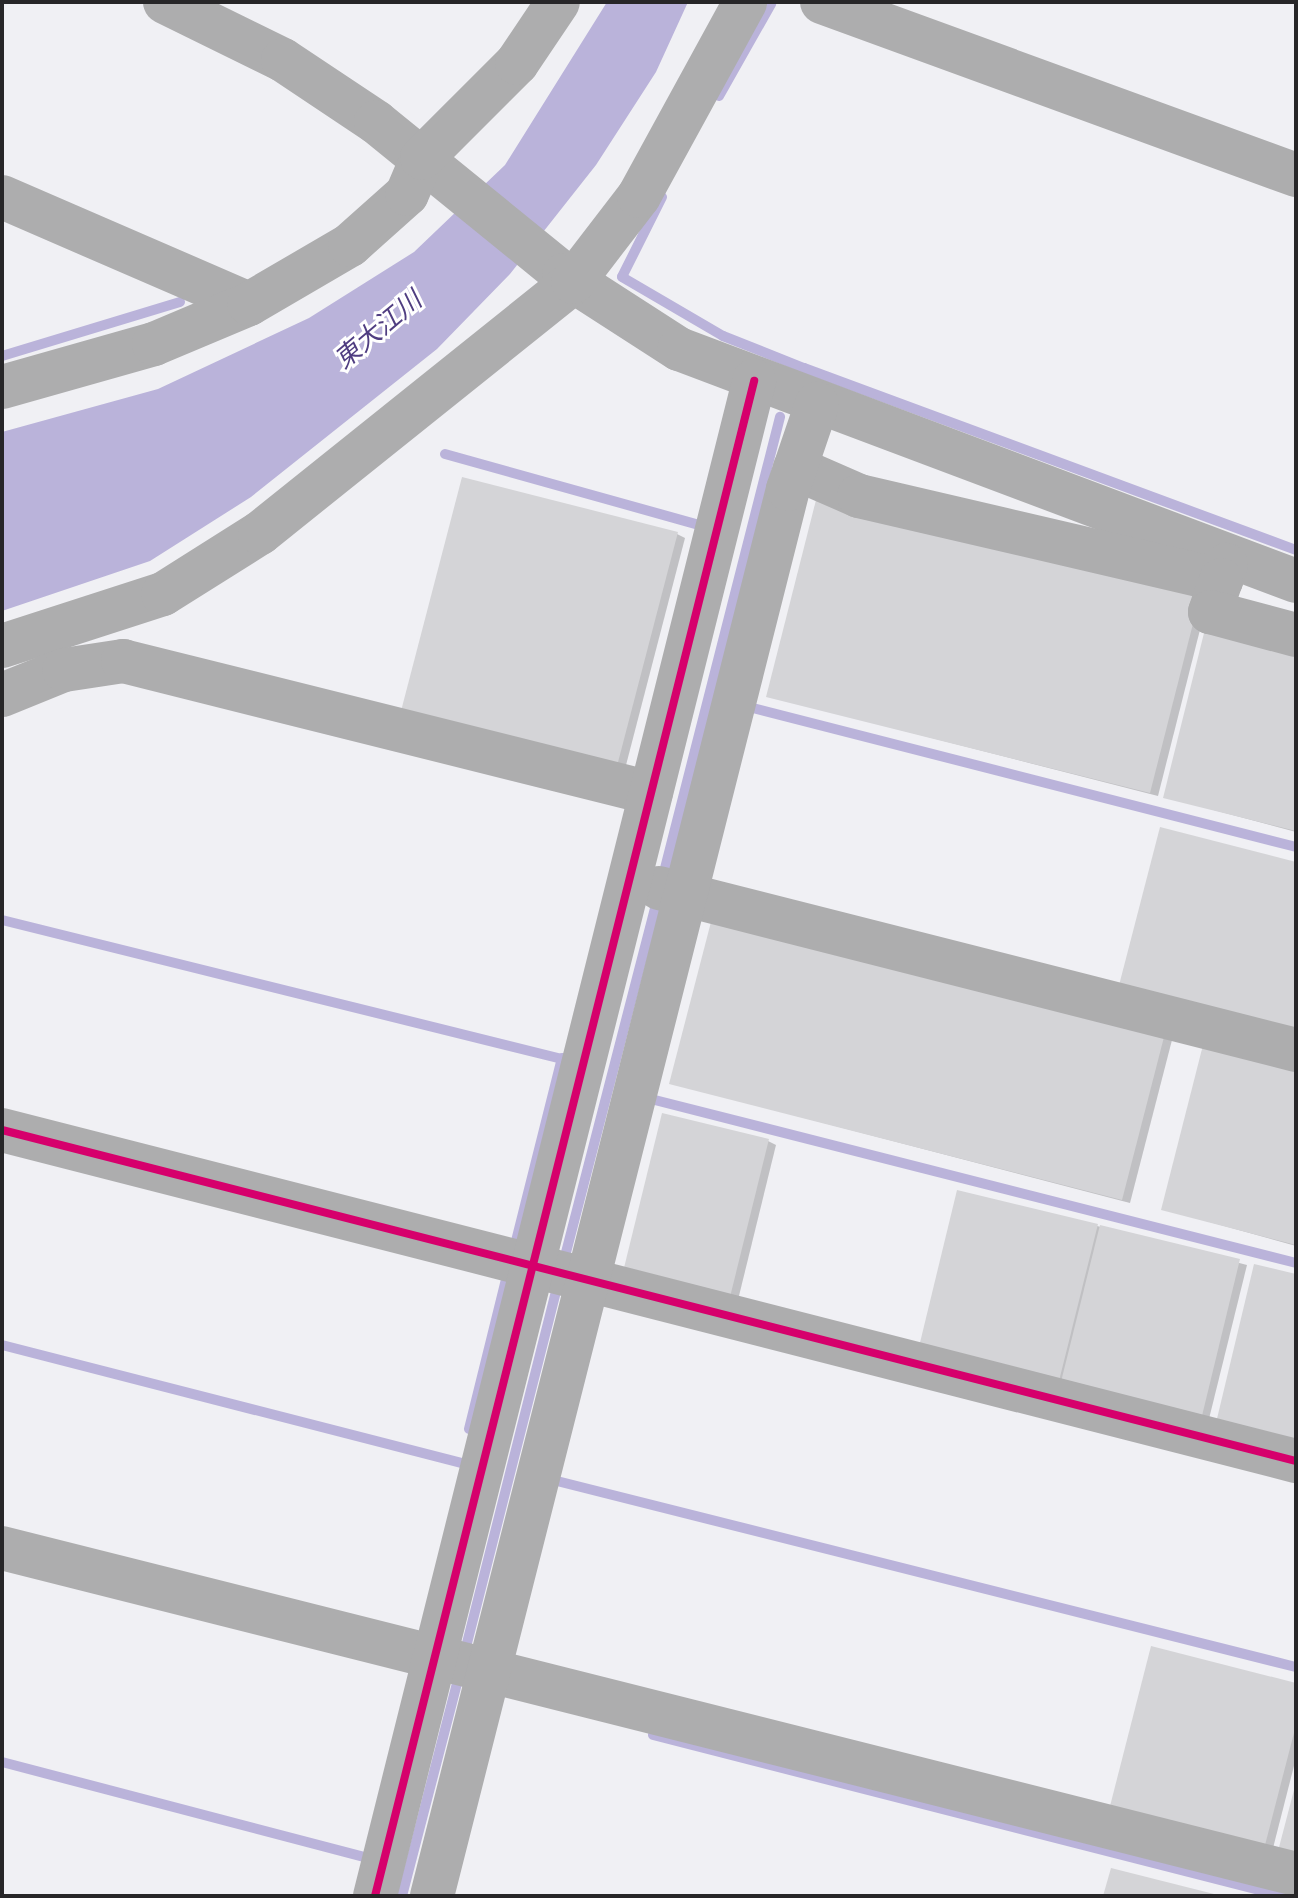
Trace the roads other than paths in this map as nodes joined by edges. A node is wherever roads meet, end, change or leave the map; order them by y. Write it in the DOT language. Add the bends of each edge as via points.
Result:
graph roads {
  1 [pos="165,2"];
  2 [pos="558,2"];
  3 [pos="745,2"];
  4 [pos="822,2"];
  5 [pos="437,170"];
  6 [pos="1296,175"];
  7 [pos="2,197"];
  8 [pos="569,278"];
  9 [pos="249,304"];
  10 [pos="754,381"];
  11 [pos="2,387"];
  12 [pos="817,404"];
  13 [pos="795,468"];
  14 [pos="1225,568"];
  15 [pos="1296,581"];
  16 [pos="1296,635"];
  17 [pos="21,642"];
  18 [pos="2,663"];
  19 [pos="2,695"];
  20 [pos="651,793"];
  21 [pos="659,888"];
  22 [pos="1296,1050"];
  23 [pos="2,1130"];
  24 [pos="561,1274"];
  25 [pos="1296,1461"];
  26 [pos="2,1548"];
  27 [pos="461,1664"];
  28 [pos="1296,1874"];
  29 [pos="375,1896"];
  30 [pos="432,1896"];
  1 -- 5 [label="street" via="283,60"];
  2 -- 5 [label="street"];
  3 -- 8 [label="street" via="639,196"];
  4 -- 6 [label="street"];
  5 -- 8 [label="street"];
  5 -- 9 [label="street" via="350,245"];
  7 -- 9 [label="street"];
  8 -- 10 [label="street" via="679,349"];
  8 -- 17 [label="street" via="353,466 260,533 163,594"];
  9 -- 11 [label="street" via="154,344"];
  10 -- 12 [label="street"];
  10 -- 20 [label="street"];
  12 -- 13 [label="street"];
  12 -- 14 [label="street"];
  13 -- 14 [label="street" via="859,496"];
  13 -- 21 [label="street"];
  14 -- 15 [label="street"];
  14 -- 16 [label="street" via="1210,612"];
  17 -- 18 [label="street"];
  19 -- 20 [label="street" via="64,670 123,661"];
  20 -- 21 [label="street"];
  21 -- 22 [label="street"];
  21 -- 24 [label="street"];
  21 -- 24 [label="street"];
  23 -- 24 [label="street"];
  24 -- 25 [label="street"];
  24 -- 27 [label="street"];
  24 -- 27 [label="street"];
  26 -- 27 [label="street"];
  27 -- 28 [label="street"];
  27 -- 29 [label="street"];
  27 -- 30 [label="street"];
}
